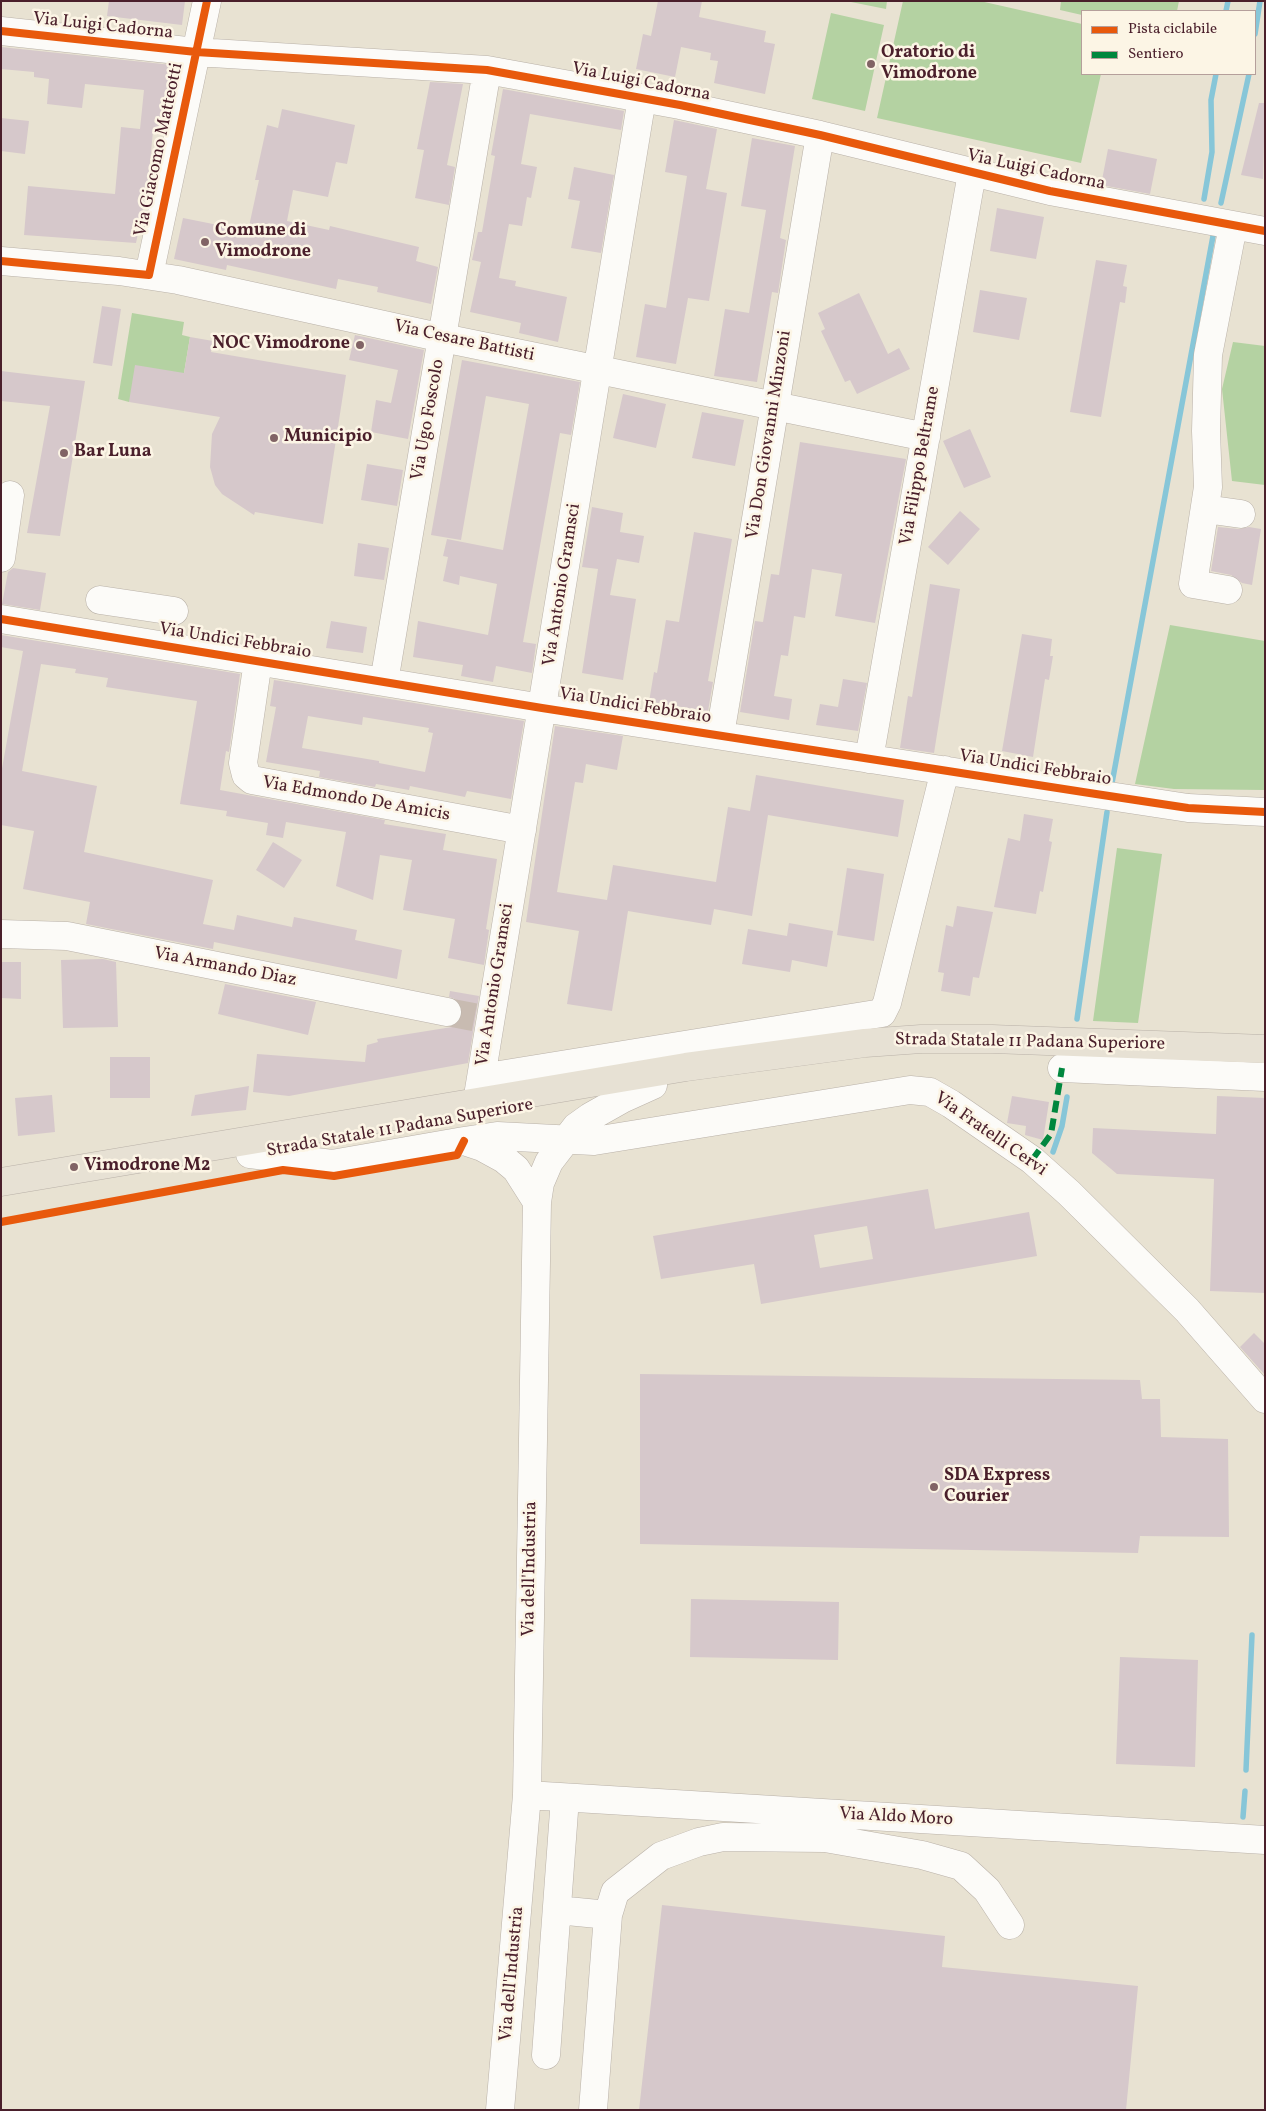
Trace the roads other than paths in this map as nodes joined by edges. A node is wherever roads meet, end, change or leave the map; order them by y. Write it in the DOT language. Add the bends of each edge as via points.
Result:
graph roads {
  1 [pos="206,1"];
  2 [pos="1,31"];
  3 [pos="196,52"];
  4 [pos="487,70"];
  5 [pos="642,98"];
  6 [pos="820,135"];
  7 [pos="972,173"];
  8 [pos="1233,226"];
  9 [pos="1265,231"];
  10 [pos="1,261"];
  11 [pos="149,275"];
  12 [pos="443,338"];
  13 [pos="598,370"];
  14 [pos="775,406"];
  15 [pos="926,438"];
  16 [pos="10,495"];
  17 [pos="1205,509"];
  18 [pos="1241,514"];
  19 [pos="1,558"];
  20 [pos="1228,590"];
  21 [pos="100,600"];
  22 [pos="174,611"];
  23 [pos="1,618"];
  24 [pos="258,661"];
  25 [pos="384,682"];
  26 [pos="542,708"];
  27 [pos="720,735"];
  28 [pos="870,759"];
  29 [pos="945,770"];
  30 [pos="1265,812"];
  31 [pos="522,830"];
  32 [pos="1,934"];
  33 [pos="447,1012"];
  34 [pos="1265,1049"];
  35 [pos="797,1052"];
  36 [pos="1062,1068"];
  37 [pos="1265,1077"];
  38 [pos="653,1086"];
  39 [pos="479,1090"];
  40 [pos="464,1141"];
  41 [pos="565,1141"];
  42 [pos="250,1154"];
  43 [pos="1,1182"];
  44 [pos="1,1197"];
  45 [pos="538,1202"];
  46 [pos="1265,1399"];
  47 [pos="527,1795"];
  48 [pos="566,1798"];
  49 [pos="1265,1840"];
  50 [pos="557,1910"];
  51 [pos="608,1915"];
  52 [pos="1010,1924"];
  53 [pos="508,2029"];
  54 [pos="500,2110"];
  55 [pos="593,2110"];
  1 -- 3 [label="street, Via Giacomo Matteotti"];
  2 -- 3 [label="street, Via Luigi Cadorna"];
  3 -- 4 [label="street, Via Luigi Cadorna"];
  3 -- 11 [label="street, Via Giacomo Matteotti"];
  4 -- 5 [label="street, Via Luigi Cadorna"];
  4 -- 12 [label="street, Via Ugo Foscolo"];
  5 -- 6 [label="street, Via Luigi Cadorna"];
  5 -- 13 [label="street, Via Antonio Gramsci"];
  6 -- 7 [label="street, Via Luigi Cadorna"];
  6 -- 14 [label="street, Via Don Giovanni Minzoni"];
  7 -- 8 [label="street, Via Luigi Cadorna"];
  7 -- 15 [label="street, Via Filippo Beltrame"];
  8 -- 9 [label="street, Via Luigi Cadorna"];
  8 -- 17 [label="street" via="1208,354 1208,487"];
  10 -- 11 [label="street, Via Cesare Battisti"];
  11 -- 12 [label="street, Via Cesare Battisti"];
  12 -- 13 [label="street, Via Cesare Battisti"];
  12 -- 25 [label="street, Via Ugo Foscolo"];
  13 -- 14 [label="street, Via Cesare Battisti"];
  13 -- 26 [label="street, Via Antonio Gramsci"];
  14 -- 15 [label="street, Via Cesare Battisti"];
  14 -- 27 [label="street, Via Don Giovanni Minzoni"];
  15 -- 28 [label="street, Via Filippo Beltrame"];
  16 -- 19 [label="street"];
  17 -- 18 [label="street"];
  17 -- 20 [label="street" via="1193,584"];
  21 -- 22 [label="street"];
  23 -- 24 [label="street, Via Undici Febbraio"];
  24 -- 25 [label="street, Via Undici Febbraio"];
  24 -- 31 [label="street, Via Edmondo De Amicis" via="243,764 246,775 252,780"];
  25 -- 26 [label="street, Via Undici Febbraio"];
  26 -- 27 [label="street, Via Undici Febbraio"];
  26 -- 31 [label="street, Via Antonio Gramsci"];
  27 -- 28 [label="street, Via Undici Febbraio"];
  28 -- 29 [label="street, Via Undici Febbraio"];
  29 -- 30 [label="street, Via Undici Febbraio" via="1188,808"];
  29 -- 39 [label="street, Via Undici Febbraio" via="887,1004 882,1012"];
  31 -- 39 [label="street, Via Antonio Gramsci"];
  32 -- 33 [label="street, Via Armando Diaz" via="77,938"];
  34 -- 35 [label="main road, Strada Statale 11 Padana Superiore" via="936,1039 885,1041"];
  35 -- 38 [label="main road, Strada Statale 11 Padana Superiore"];
  35 -- 39 [label="main road, Strada Statale 11 Padana Superiore"];
  36 -- 37 [label="street"];
  38 -- 41 [label="street, Via dell'Industria" via="590,1117"];
  38 -- 42 [label="main road, Strada Statale 11 Padana Superiore"];
  39 -- 43 [label="main road, Strada Statale 11 Padana Superiore"];
  40 -- 41 [label="street, Via Fratelli Cervi" via="497,1136"];
  40 -- 42 [label="street, Via Fratelli Cervi" via="332,1164"];
  40 -- 45 [label="street" via="504,1159 516,1169"];
  41 -- 45 [label="street, Via dell'Industria" via="544,1172"];
  41 -- 46 [label="street, Via Fratelli Cervi" via="594,1141 910,1090 930,1092 1032,1160 1069,1193 1187,1310"];
  42 -- 44 [label="main road, Strada Statale 11 Padana Superiore"];
  45 -- 47 [label="street, Via dell'Industria"];
  47 -- 48 [label="street, Via Aldo Moro"];
  47 -- 53 [label="street, Via dell'Industria"];
  48 -- 49 [label="street, Via Aldo Moro"];
  48 -- 50 [label="street"];
  50 -- 51 [label="street"];
  50 -- 53 [label="street" via="547,2044"];
  51 -- 52 [label="street" via="615,1892 661,1856 699,1842 723,1837 825,1838 922,1855 961,1866 987,1890"];
  51 -- 55 [label="street"];
  53 -- 54 [label="street, Via dell'Industria"];
}
